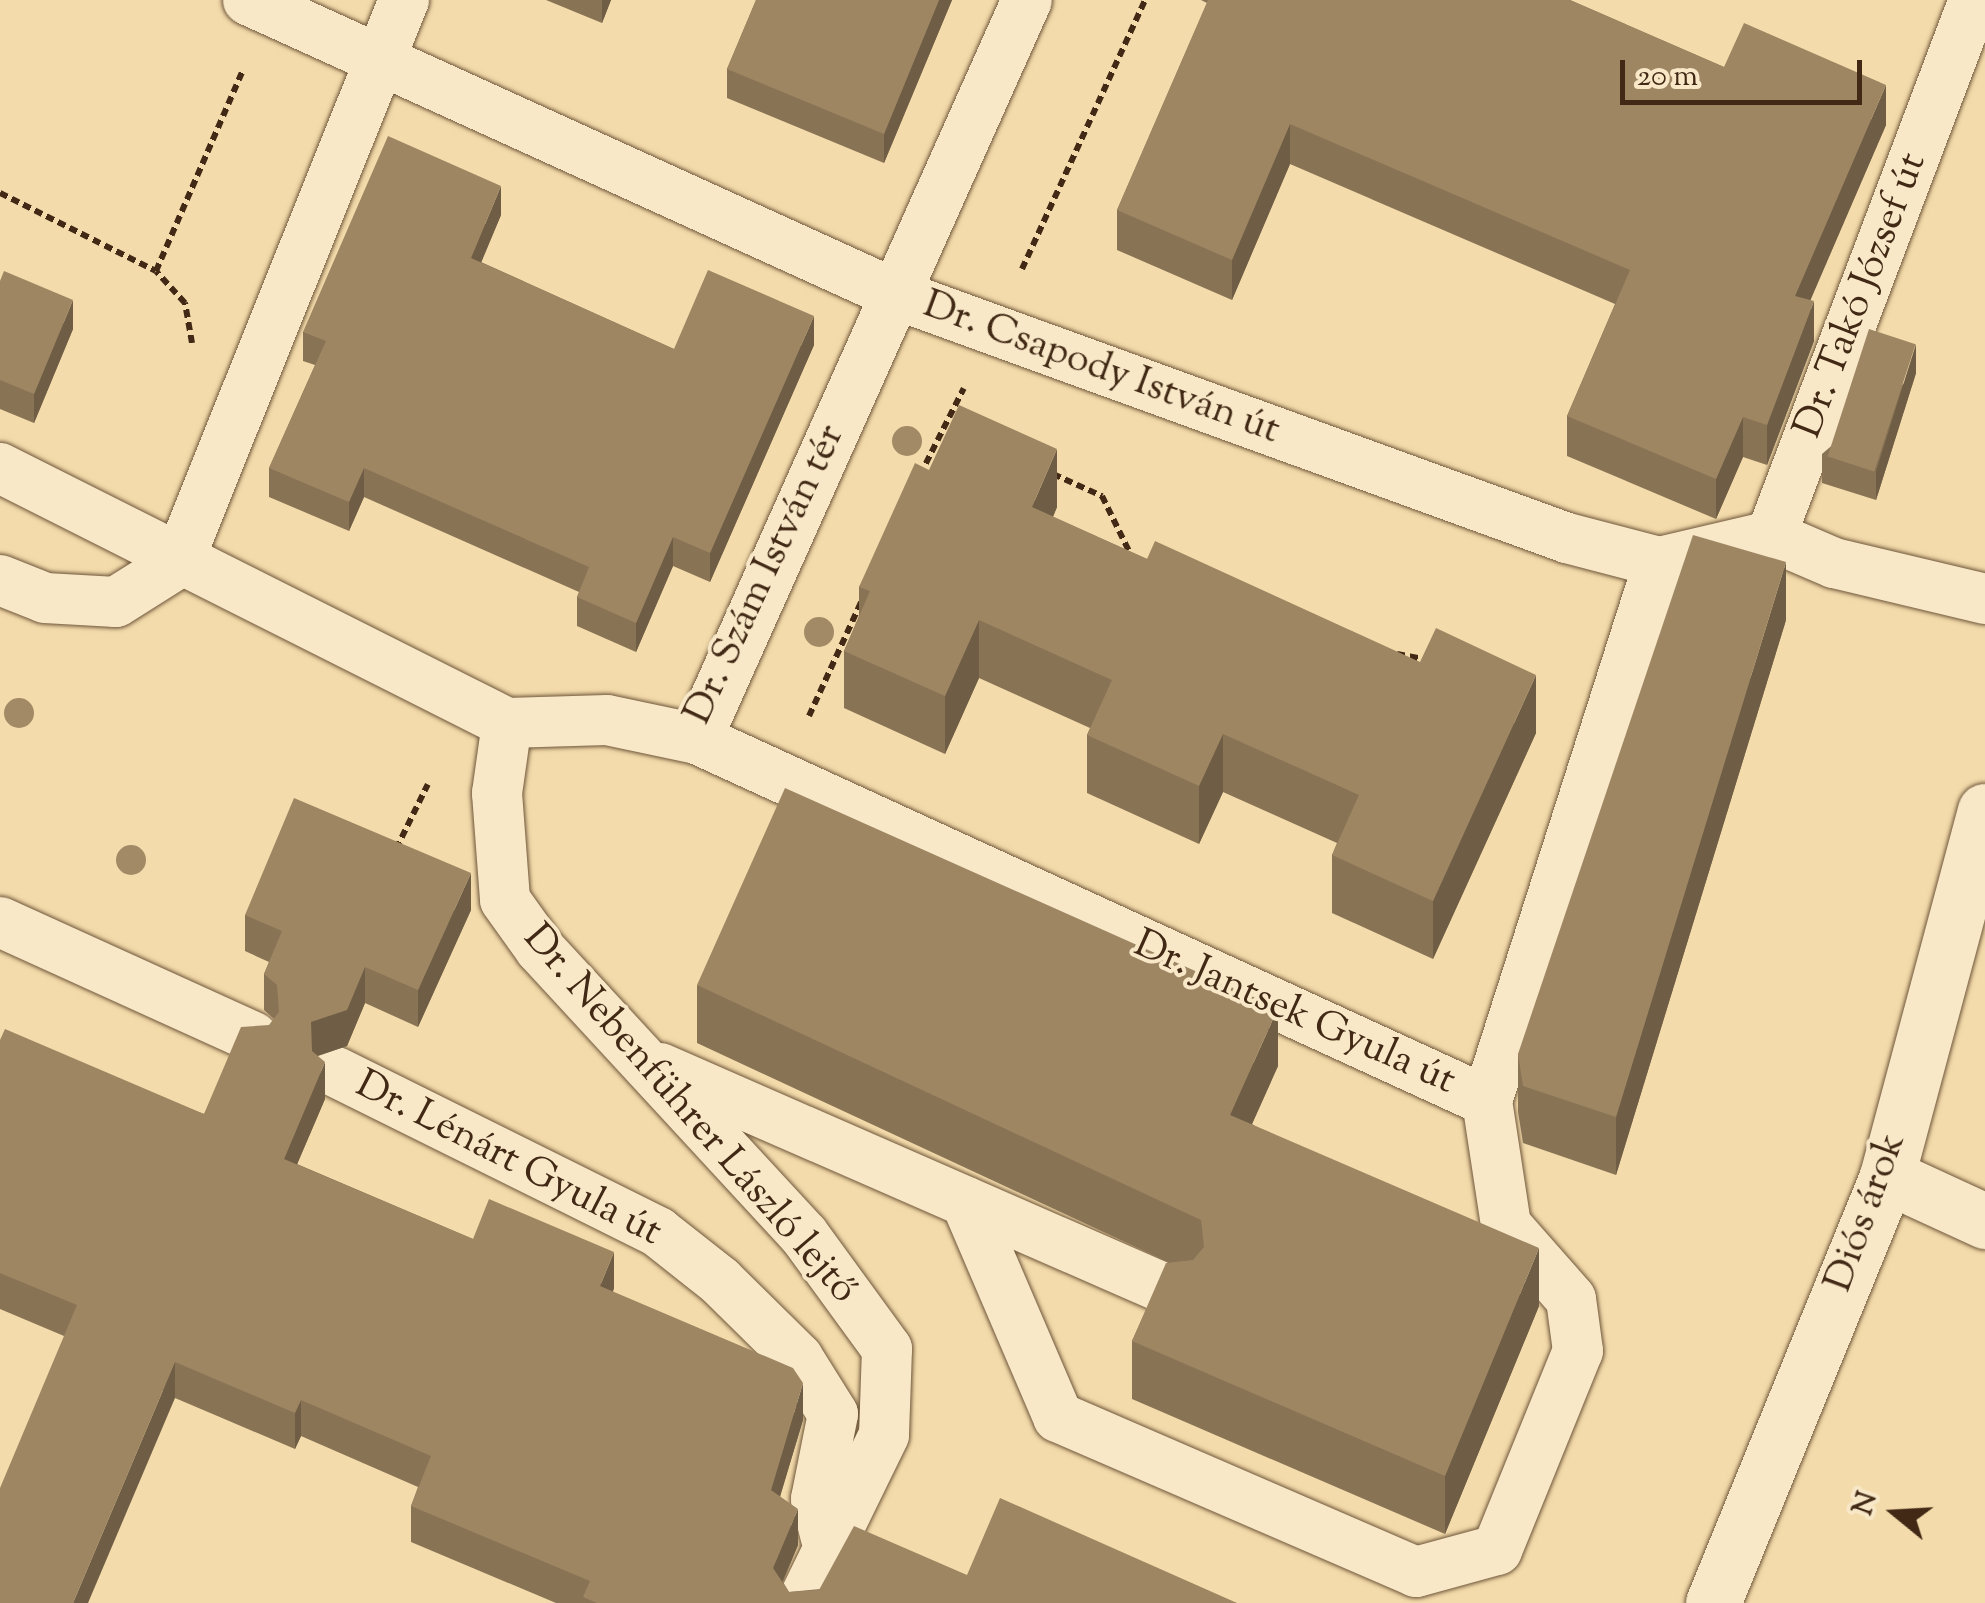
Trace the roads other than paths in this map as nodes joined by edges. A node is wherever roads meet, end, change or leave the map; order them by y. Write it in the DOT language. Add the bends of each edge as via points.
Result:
graph roads {
  1 [pos="404,0"];
  2 [pos="1027,0"];
  3 [pos="1974,0"];
  4 [pos="258,5"];
  5 [pos="378,59"];
  6 [pos="895,294"];
  7 [pos="0,468"];
  8 [pos="1771,536"];
  9 [pos="1660,562"];
  10 [pos="178,563"];
  11 [pos="0,580"];
  12 [pos="1985,599"];
  13 [pos="507,724"];
  14 [pos="697,739"];
  15 [pos="1985,811"];
  16 [pos="0,922"];
  17 [pos="253,1037"];
  18 [pos="642,1060"];
  19 [pos="336,1072"];
  20 [pos="1487,1101"];
  21 [pos="1886,1176"];
  22 [pos="966,1202"];
  23 [pos="1985,1221"];
  24 [pos="1177,1294"];
  25 [pos="827,1542"];
  26 [pos="802,1603"];
  27 [pos="1713,1603"];
  1 -- 5 [label="lane"];
  2 -- 6 [label="lane, Dr. Szám István tér"];
  3 -- 8 [label="lane, Dr. Takó József út"];
  4 -- 5 [label="lane, Dr. Csapody István út"];
  5 -- 6 [label="lane, Dr. Csapody István út"];
  5 -- 10 [label="lane"];
  6 -- 9 [label="lane, Dr. Csapody István út" via="1567,538"];
  6 -- 14 [label="lane, Dr. Szám István tér"];
  7 -- 10 [label="lane, Dr. Szám István tér"];
  8 -- 9 [label="lane, Dr. Csapody István út"];
  8 -- 12 [label="lane" via="1834,563"];
  9 -- 20 [label="lane, Dr. Jantsek Gyula út"];
  10 -- 11 [label="lane" via="116,602 45,598"];
  10 -- 13 [label="lane, Dr. Szám István tér"];
  13 -- 14 [label="lane, Dr. Szám István tér" via="607,720"];
  13 -- 18 [label="lane, Dr. Nebenführer László lejtő" via="497,793 505,900"];
  14 -- 20 [label="lane, Dr. Jantsek Gyula út"];
  15 -- 21 [label="street, Diós árok"];
  16 -- 17 [label="lane"];
  18 -- 22 [label="lane"];
  18 -- 25 [label="lane, Dr. Nebenführer László lejtő" via="804,1235 887,1349 884,1436"];
  19 -- 25 [label="lane, Dr. Lénárt Gyula út" via="658,1232 720,1280 798,1358 833,1414 816,1499"];
  20 -- 22 [label="lane" via="1506,1225 1571,1299 1578,1351 1496,1550 1416,1572 1058,1417"];
  21 -- 23 [label="street"];
  21 -- 27 [label="street, Diós árok"];
  22 -- 24 [label="lane"];
  25 -- 26 [label="lane, Dr. Nebenführer László lejtő"];
}
